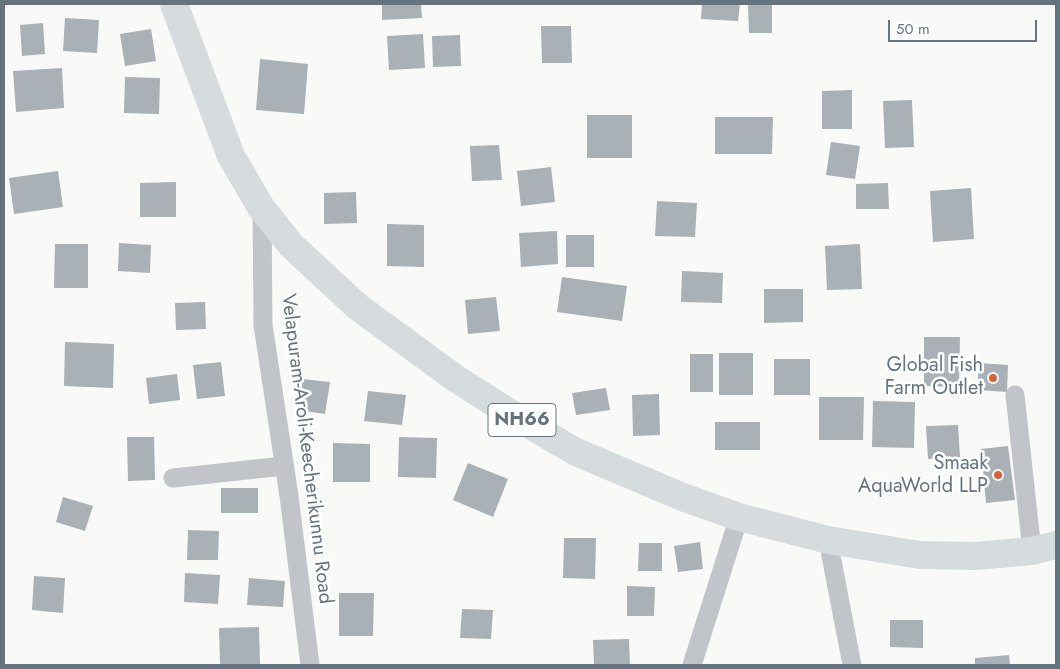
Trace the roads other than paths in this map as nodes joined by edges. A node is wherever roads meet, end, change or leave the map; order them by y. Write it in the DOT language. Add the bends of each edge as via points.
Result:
graph roads {
  1 [pos="174,4"];
  2 [pos="262,209"];
  3 [pos="1015,395"];
  4 [pos="284,466"];
  5 [pos="173,478"];
  6 [pos="739,517"];
  7 [pos="828,540"];
  8 [pos="1044,548"];
  9 [pos="310,665"];
  10 [pos="692,665"];
  11 [pos="852,665"];
  1 -- 2 [label="highway, NH66" via="231,156"];
  2 -- 4 [label="street, Velapuram-Aroli-Keecherikunnu Road" via="264,325"];
  2 -- 6 [label="highway, NH66" via="292,246 358,308 455,378 576,452"];
  3 -- 8 [label="street"];
  4 -- 5 [label="street"];
  4 -- 9 [label="street, Velapuram-Aroli-Keecherikunnu Road"];
  6 -- 7 [label="highway, NH66"];
  6 -- 10 [label="street"];
  7 -- 8 [label="highway, NH66" via="920,555 976,556"];
  7 -- 11 [label="street"];
}
